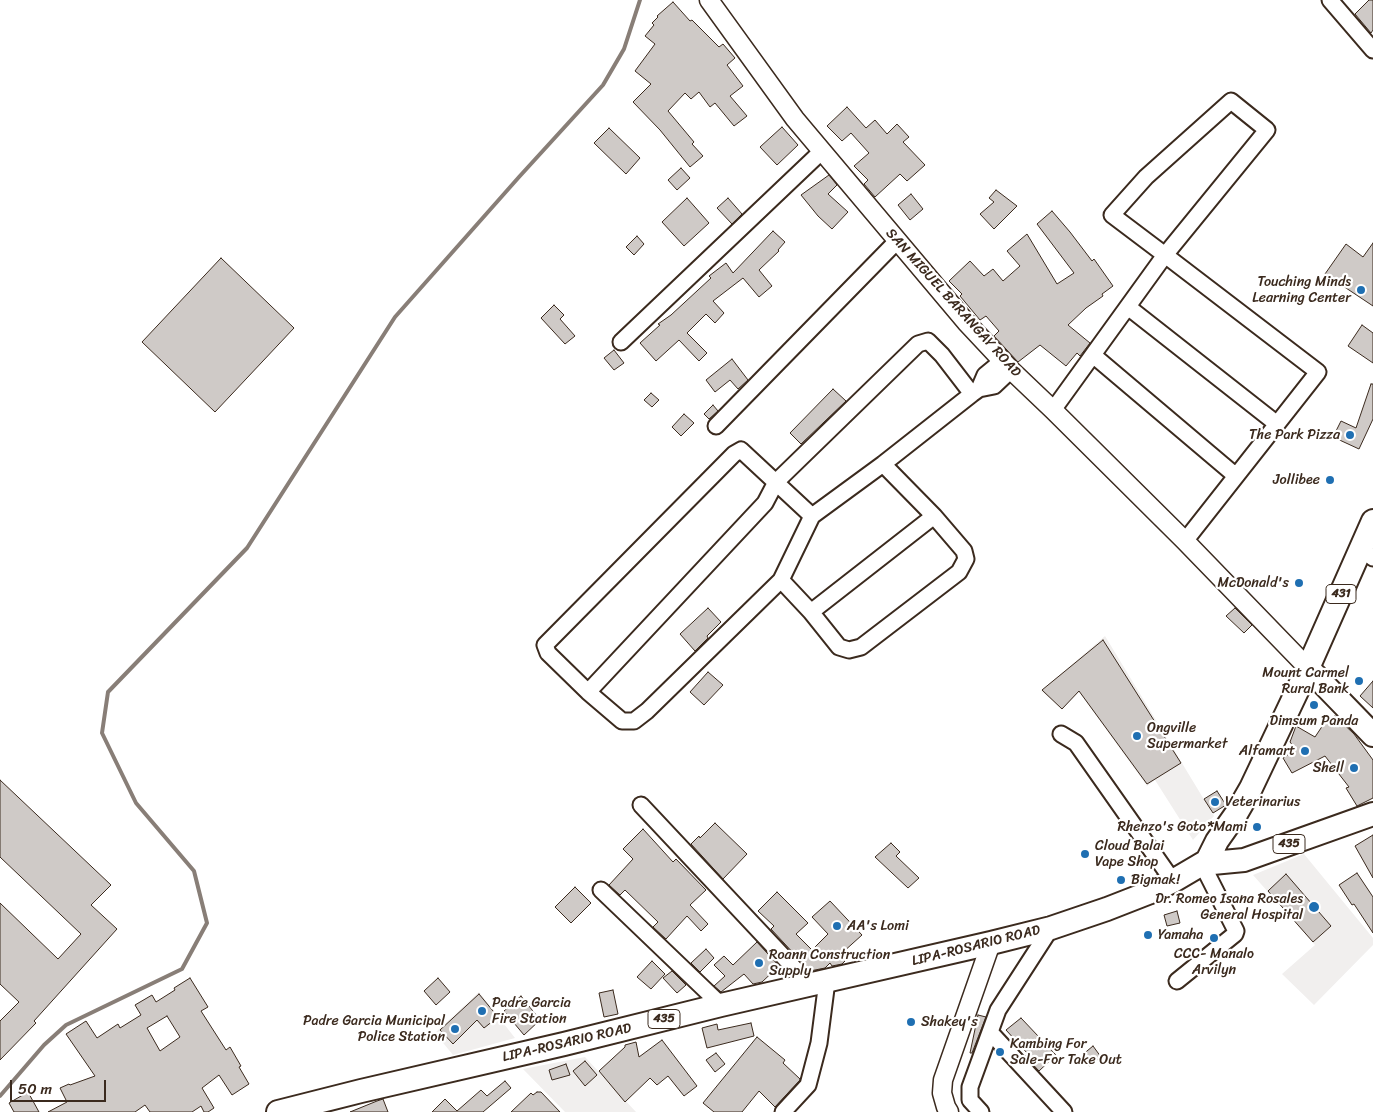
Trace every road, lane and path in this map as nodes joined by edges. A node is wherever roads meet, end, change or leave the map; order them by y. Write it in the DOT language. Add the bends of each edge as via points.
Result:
graph roads {
  1 [pos="709,0"];
  2 [pos="1330,0"];
  3 [pos="1373,50"];
  4 [pos="822,151"];
  5 [pos="897,241"];
  6 [pos="1165,255"];
  7 [pos="1128,307"];
  8 [pos="621,342"];
  9 [pos="1093,356"];
  10 [pos="1006,366"];
  11 [pos="976,391"];
  12 [pos="1053,410"];
  13 [pos="1277,424"];
  14 [pos="716,426"];
  15 [pos="883,464"];
  16 [pos="1236,476"];
  17 [pos="776,482"];
  18 [pos="812,516"];
  19 [pos="934,516"];
  20 [pos="1373,521"];
  21 [pos="1185,541"];
  22 [pos="1367,554"];
  23 [pos="781,580"];
  24 [pos="811,612"];
  25 [pos="1308,668"];
  26 [pos="588,692"];
  27 [pos="1061,734"];
  28 [pos="1373,735"];
  29 [pos="642,805"];
  30 [pos="1373,814"];
  31 [pos="1202,864"];
  32 [pos="1173,881"];
  33 [pos="601,890"];
  34 [pos="1051,928"];
  35 [pos="991,943"];
  36 [pos="1177,981"];
  37 [pos="819,983"];
  38 [pos="721,1005"];
  39 [pos="990,1032"];
  40 [pos="278,1112"];
  41 [pos="783,1112"];
  42 [pos="949,1112"];
  43 [pos="981,1112"];
  44 [pos="1064,1112"];
  1 -- 4 [label="street, SAN MIGUEL BARANGAY ROAD"];
  2 -- 3 [label="street"];
  4 -- 5 [label="street, SAN MIGUEL BARANGAY ROAD"];
  4 -- 8 [label="street"];
  5 -- 10 [label="street, SAN MIGUEL BARANGAY ROAD"];
  5 -- 14 [label="street"];
  6 -- 6 [label="street" via="1266,130 1231,101 1146,177 1112,215"];
  6 -- 7 [label="street"];
  6 -- 13 [label="street" via="1318,372"];
  7 -- 9 [label="street"];
  7 -- 13 [label="street"];
  9 -- 12 [label="street"];
  9 -- 16 [label="street"];
  10 -- 11 [label="street" via="994,386"];
  10 -- 12 [label="street, SAN MIGUEL BARANGAY ROAD"];
  11 -- 15 [label="street"];
  11 -- 17 [label="street" via="928,341 918,344"];
  12 -- 21 [label="street, SAN MIGUEL BARANGAY ROAD"];
  13 -- 16 [label="street"];
  15 -- 18 [label="street"];
  15 -- 19 [label="street"];
  16 -- 21 [label="street"];
  17 -- 18 [label="street"];
  17 -- 26 [label="street" via="765,503"];
  17 -- 26 [label="street" via="741,450 734,454 544,645 548,653"];
  18 -- 23 [label="street"];
  19 -- 24 [label="street"];
  19 -- 24 [label="street" via="964,551 966,559 959,572 861,647 850,650 840,646"];
  20 -- 22 [label="main road, LIPA-ROSARIO ROAD / 431"];
  21 -- 25 [label="street, SAN MIGUEL BARANGAY ROAD"];
  22 -- 25 [label="main road, LIPA-ROSARIO ROAD / 431"];
  23 -- 24 [label="street"];
  23 -- 26 [label="street" via="634,721 622,721"];
  25 -- 28 [label="main road"];
  25 -- 31 [label="main road, LIPA-ROSARIO ROAD / 435" via="1251,788 1209,858"];
  27 -- 32 [label="street" via="1076,743"];
  29 -- 37 [label="street"];
  30 -- 31 [label="main road, 435" via="1244,860"];
  31 -- 32 [label="main road, LIPA-ROSARIO ROAD / 435"];
  31 -- 36 [label="street" via="1236,931"];
  32 -- 34 [label="main road, LIPA-ROSARIO ROAD / 435" via="1122,904"];
  33 -- 38 [label="street"];
  34 -- 35 [label="main road, LIPA-ROSARIO ROAD / 435"];
  34 -- 39 [label="street" via="998,1010"];
  35 -- 37 [label="main road, LIPA-ROSARIO ROAD / 435"];
  35 -- 42 [label="street" via="943,1080 942,1094"];
  37 -- 38 [label="main road, LIPA-ROSARIO ROAD / 435"];
  37 -- 41 [label="street" via="819,1043 808,1085"];
  38 -- 40 [label="main road, LIPA-ROSARIO ROAD / 435"];
  39 -- 43 [label="street" via="970,1087 970,1100"];
  39 -- 44 [label="street"];
}
